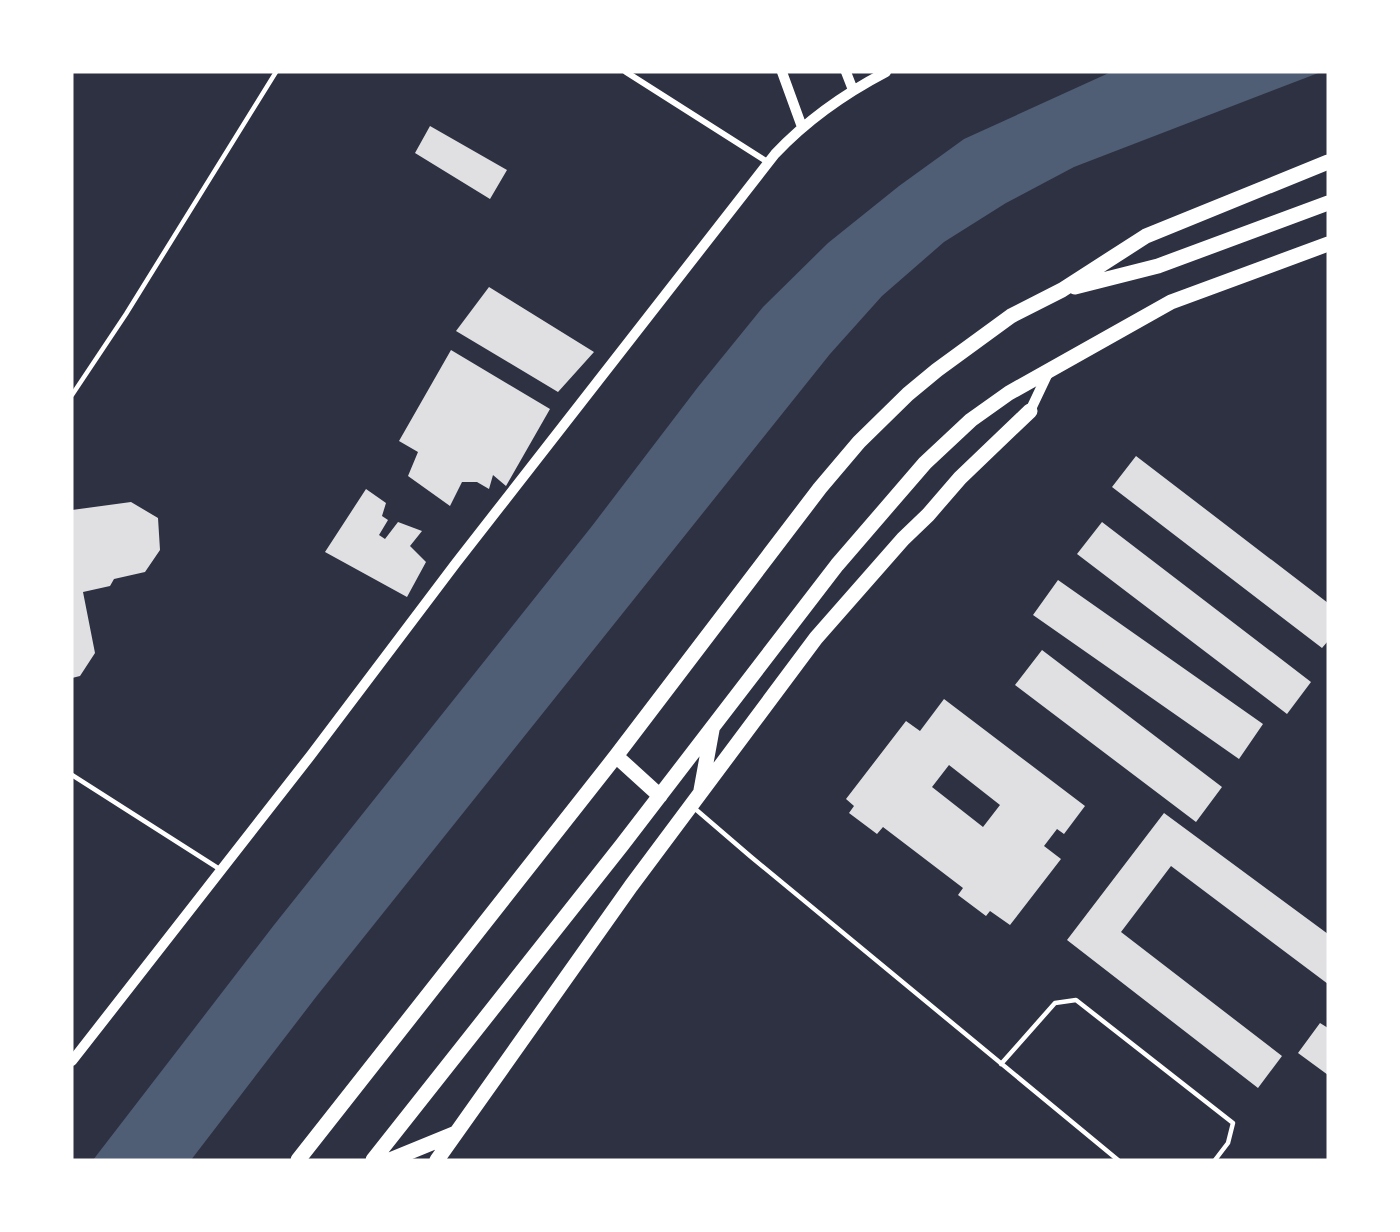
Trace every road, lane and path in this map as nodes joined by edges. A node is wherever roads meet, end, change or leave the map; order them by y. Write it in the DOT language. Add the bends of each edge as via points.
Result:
graph roads {
  1 [pos="276,72"];
  2 [pos="626,72"];
  3 [pos="782,72"];
  4 [pos="846,72"];
  5 [pos="886,72"];
  6 [pos="853,90"];
  7 [pos="802,127"];
  8 [pos="1328,162"];
  9 [pos="768,163"];
  10 [pos="1328,203"];
  11 [pos="1328,244"];
  12 [pos="1062,290"];
  13 [pos="1049,371"];
  14 [pos="72,395"];
  15 [pos="1030,411"];
  16 [pos="712,728"];
  17 [pos="616,756"];
  18 [pos="72,774"];
  19 [pos="660,796"];
  20 [pos="696,799"];
  21 [pos="221,870"];
  22 [pos="72,1061"];
  23 [pos="1001,1064"];
  24 [pos="456,1133"];
  25 [pos="298,1160"];
  26 [pos="373,1160"];
  27 [pos="390,1160"];
  28 [pos="437,1160"];
  29 [pos="1118,1160"];
  30 [pos="1215,1160"];
  1 -- 14 [label="lane"];
  2 -- 9 [label="street"];
  3 -- 7 [label="street"];
  4 -- 6 [label="street"];
  5 -- 6 [label="street"];
  6 -- 7 [label="street"];
  7 -- 9 [label="street"];
  8 -- 12 [label="main road" via="1146,236"];
  9 -- 21 [label="street"];
  10 -- 12 [label="main road" via="1158,266"];
  11 -- 13 [label="main road" via="1171,302"];
  12 -- 17 [label="main road" via="1011,316 937,370 859,442 785,531"];
  13 -- 15 [label="street"];
  13 -- 16 [label="main road" via="971,420 926,463 837,565"];
  15 -- 20 [label="main road" via="960,478 816,638"];
  16 -- 19 [label="main road"];
  16 -- 20 [label="main road"];
  17 -- 19 [label="main road"];
  17 -- 25 [label="main road"];
  18 -- 21 [label="lane"];
  19 -- 26 [label="main road"];
  20 -- 23 [label="lane" via="750,856"];
  20 -- 24 [label="main road"];
  21 -- 22 [label="street"];
  23 -- 29 [label="lane"];
  23 -- 30 [label="lane" via="1054,1003 1076,1000 1233,1123 1228,1143"];
  24 -- 27 [label="main road"];
  24 -- 28 [label="main road"];
}
